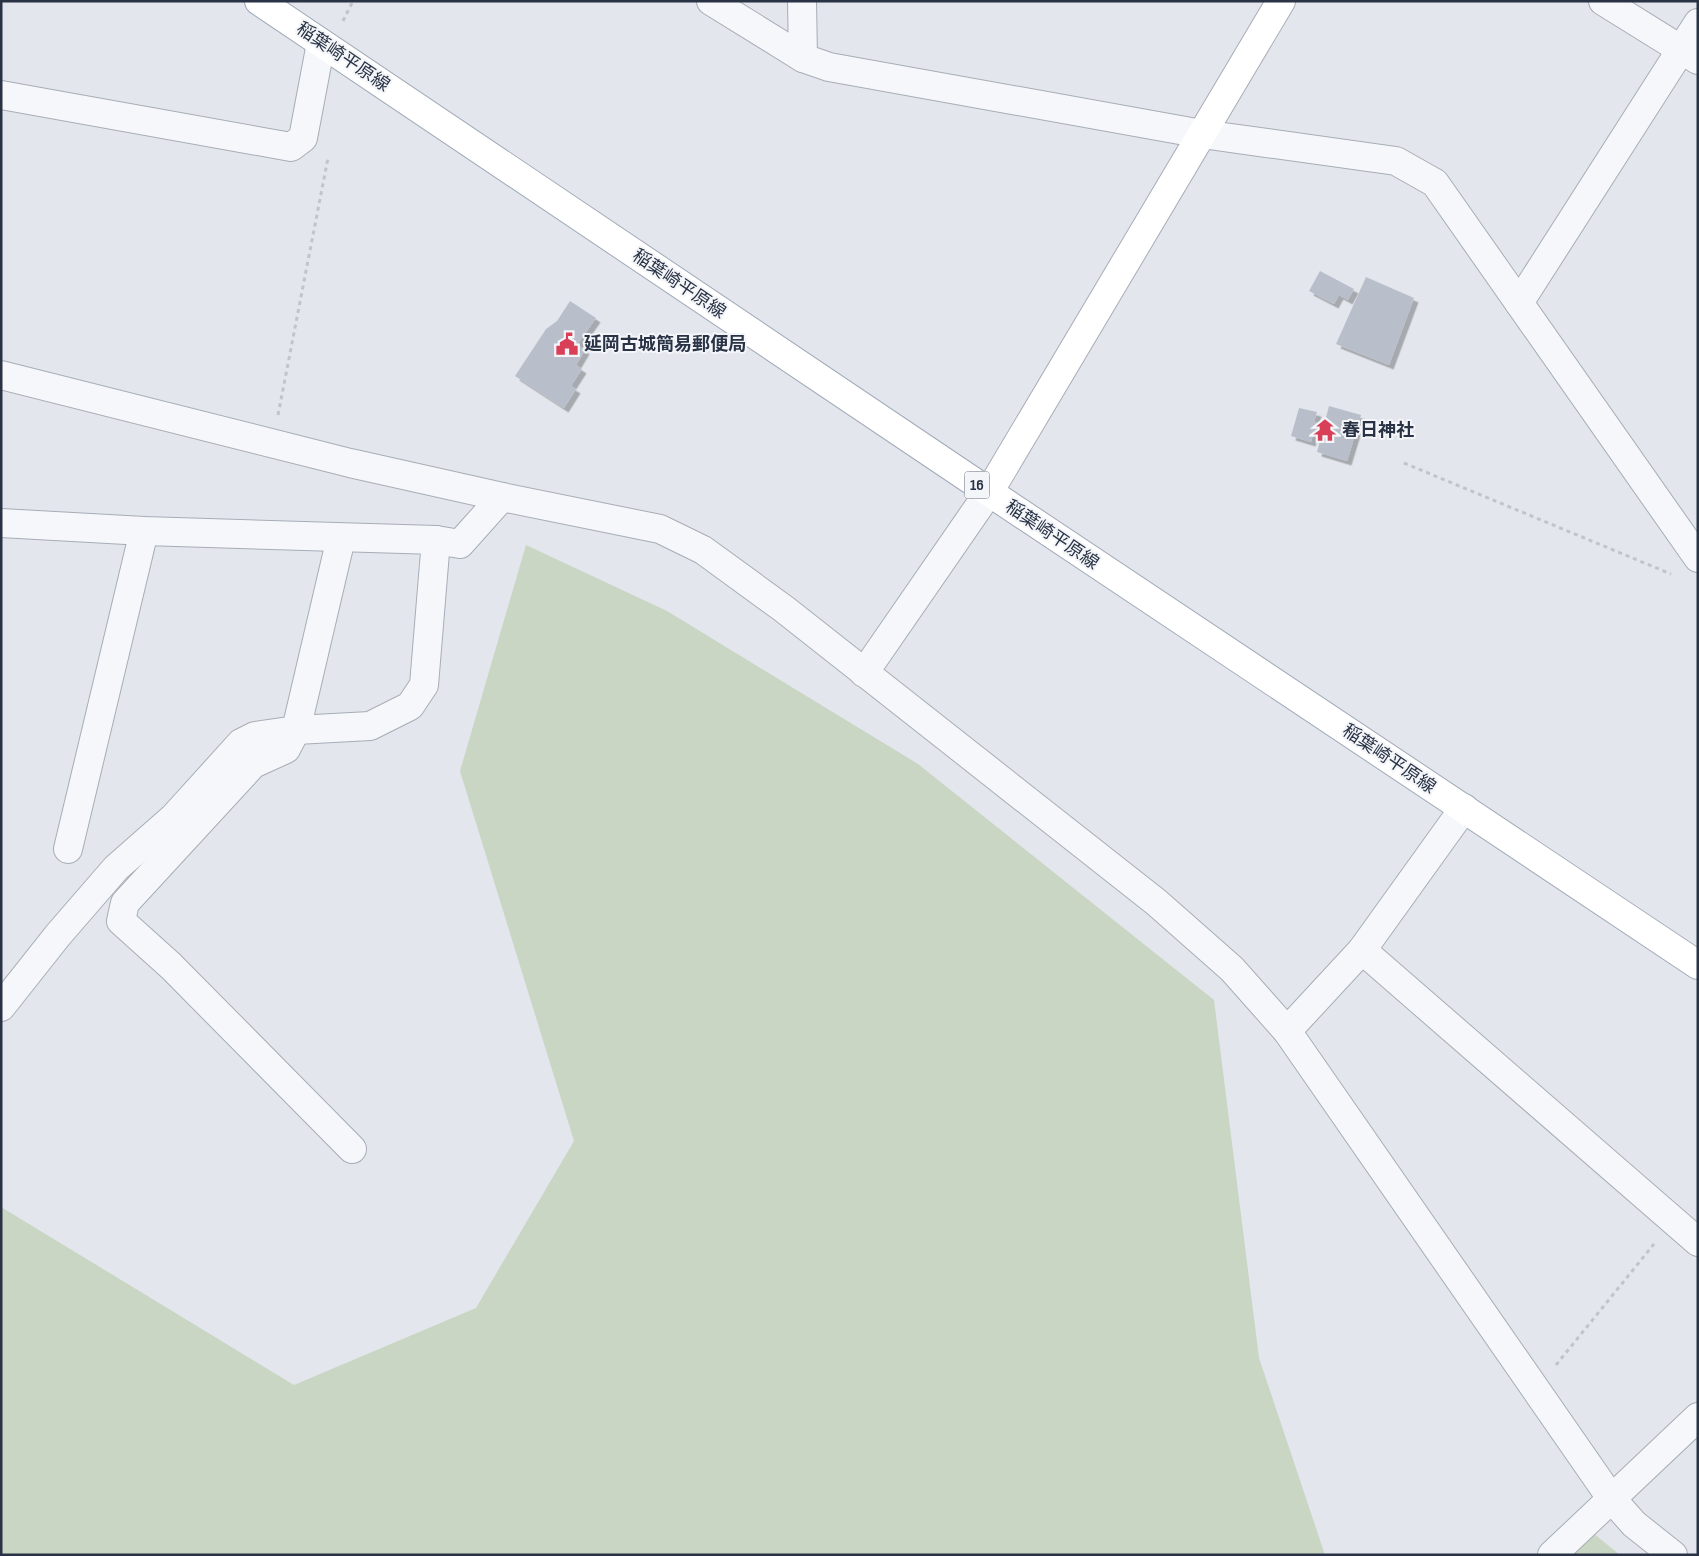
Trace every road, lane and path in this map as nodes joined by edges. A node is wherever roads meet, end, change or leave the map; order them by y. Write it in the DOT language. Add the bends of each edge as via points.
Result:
graph roads {
  1 [pos="259,1"];
  2 [pos="711,1"];
  3 [pos="802,1"];
  4 [pos="1281,1"];
  5 [pos="1603,1"];
  6 [pos="1698,23"];
  7 [pos="321,43"];
  8 [pos="1690,55"];
  9 [pos="803,58"];
  10 [pos="1,95"];
  11 [pos="1202,134"];
  12 [pos="330,148"];
  13 [pos="1519,303"];
  14 [pos="1,375"];
  15 [pos="273,442"];
  16 [pos="1404,463"];
  17 [pos="989,492"];
  18 [pos="502,498"];
  19 [pos="1,523"];
  20 [pos="144,531"];
  21 [pos="341,538"];
  22 [pos="436,540"];
  23 [pos="1698,558"];
  24 [pos="1675,575"];
  25 [pos="864,673"];
  26 [pos="296,730"];
  27 [pos="1464,808"];
  28 [pos="68,849"];
  29 [pos="1362,950"];
  30 [pos="1698,966"];
  31 [pos="1,1007"];
  32 [pos="1287,1031"];
  33 [pos="352,1149"];
  34 [pos="1673,1221"];
  35 [pos="1698,1242"];
  36 [pos="1535,1390"];
  37 [pos="1698,1417"];
  38 [pos="1611,1498"];
  39 [pos="1654,1547"];
  40 [pos="1552,1555"];
  41 [pos="1673,1555"];
  1 -- 7 [label="main road, 稲葉崎平原線 / 16"];
  2 -- 9 [label="street"];
  3 -- 9 [label="street"];
  4 -- 11 [label="main road"];
  5 -- 8 [label="street"];
  6 -- 8 [label="street"];
  7 -- 10 [label="street" via="303,138 291,147"];
  7 -- 17 [label="main road, 稲葉崎平原線 / 16"];
  8 -- 13 [label="street"];
  9 -- 11 [label="street" via="828,67"];
  11 -- 13 [label="street" via="1396,161 1435,183"];
  11 -- 17 [label="main road"];
  12 -- 15 [label="path"];
  13 -- 23 [label="street"];
  14 -- 15 [label="street"];
  15 -- 18 [label="street"];
  16 -- 24 [label="path"];
  17 -- 25 [label="street"];
  17 -- 27 [label="main road, 稲葉崎平原線 / 16"];
  18 -- 22 [label="street" via="460,544"];
  18 -- 25 [label="street" via="660,529 703,550"];
  19 -- 20 [label="street"];
  20 -- 21 [label="street"];
  20 -- 28 [label="street"];
  21 -- 22 [label="street"];
  21 -- 26 [label="street"];
  22 -- 26 [label="street" via="424,685 410,706 370,726"];
  25 -- 32 [label="street" via="1156,902 1232,969"];
  26 -- 31 [label="street" via="255,736 241,743 174,818 116,868"];
  26 -- 33 [label="street" via="286,750 254,764 125,903 121,921 171,966"];
  27 -- 29 [label="street"];
  27 -- 30 [label="main road, 稲葉崎平原線 / 16"];
  29 -- 32 [label="street"];
  29 -- 34 [label="street"];
  32 -- 36 [label="street"];
  34 -- 35 [label="street"];
  34 -- 36 [label="path"];
  36 -- 38 [label="street"];
  37 -- 38 [label="street"];
  38 -- 39 [label="street"];
  38 -- 40 [label="street"];
  39 -- 41 [label="street"];
}
